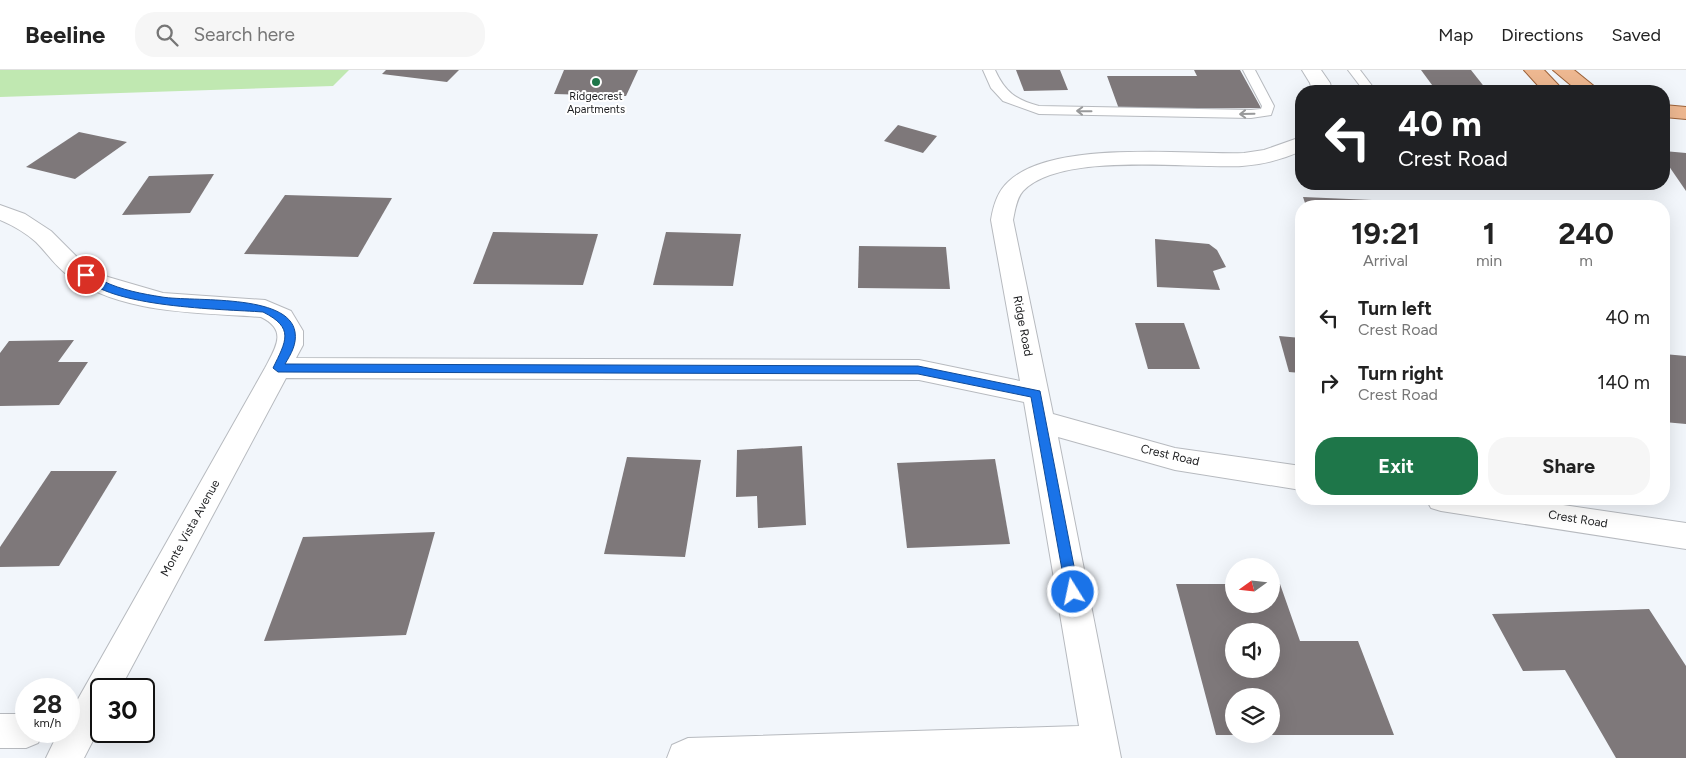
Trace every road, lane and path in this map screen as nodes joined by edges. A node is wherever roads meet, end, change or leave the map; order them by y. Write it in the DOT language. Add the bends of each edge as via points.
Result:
graph roads {
  1 [pos="989,70"];
  2 [pos="1249,70"];
  3 [pos="1311,70"];
  4 [pos="1354,70"];
  5 [pos="1533,70"];
  6 [pos="1562,70"];
  7 [pos="1320,85"];
  8 [pos="1365,85"];
  9 [pos="1548,85"];
  10 [pos="1582,85"];
  11 [pos="1670,112"];
  12 [pos="1686,113"];
  13 [pos="1670,127"];
  14 [pos="1686,128"];
  15 [pos="1295,146"];
  16 [pos="0,212"];
  17 [pos="278,368"];
  18 [pos="1039,408"];
  19 [pos="1295,477"];
  20 [pos="1481,505"];
  21 [pos="1686,536"];
  22 [pos="109,678"];
  23 [pos="90,709"];
  24 [pos="80,725"];
  25 [pos="0,731"];
  26 [pos="15,731"];
  27 [pos="1102,751"];
  28 [pos="685,758"];
  2 -- 1 [label="lane, one-way" via="1268,106 1266,112 1039,110 1010,102 997,89"];
  3 -- 7 [label="street"];
  4 -- 8 [label="lane"];
  5 -- 9 [label="main road"];
  6 -- 10 [label="main road"];
  11 -- 12 [label="main road"];
  13 -- 14 [label="main road"];
  15 -- 18 [label="street, Ridge Road" via="1266,157 1237,160 1088,160 1037,172 1017,185 1005,202 1002,220"];
  16 -- 17 [label="street" via="44,236 73,267 99,283 162,301 265,309 282,317 290,331 290,345"];
  17 -- 18 [label="street, Crest Road" via="918,370"];
  17 -- 22 [label="street, Monte Vista Avenue"];
  18 -- 19 [label="street, Crest Road" via="1175,459"];
  18 -- 27 [label="street, Ridge Road"];
  20 -- 21 [label="street, Crest Road"];
  23 -- 24 [label="street, Monte Vista Avenue"];
  25 -- 26 [label="street"];
  27 -- 28 [label="street" via="698,755"];
}
